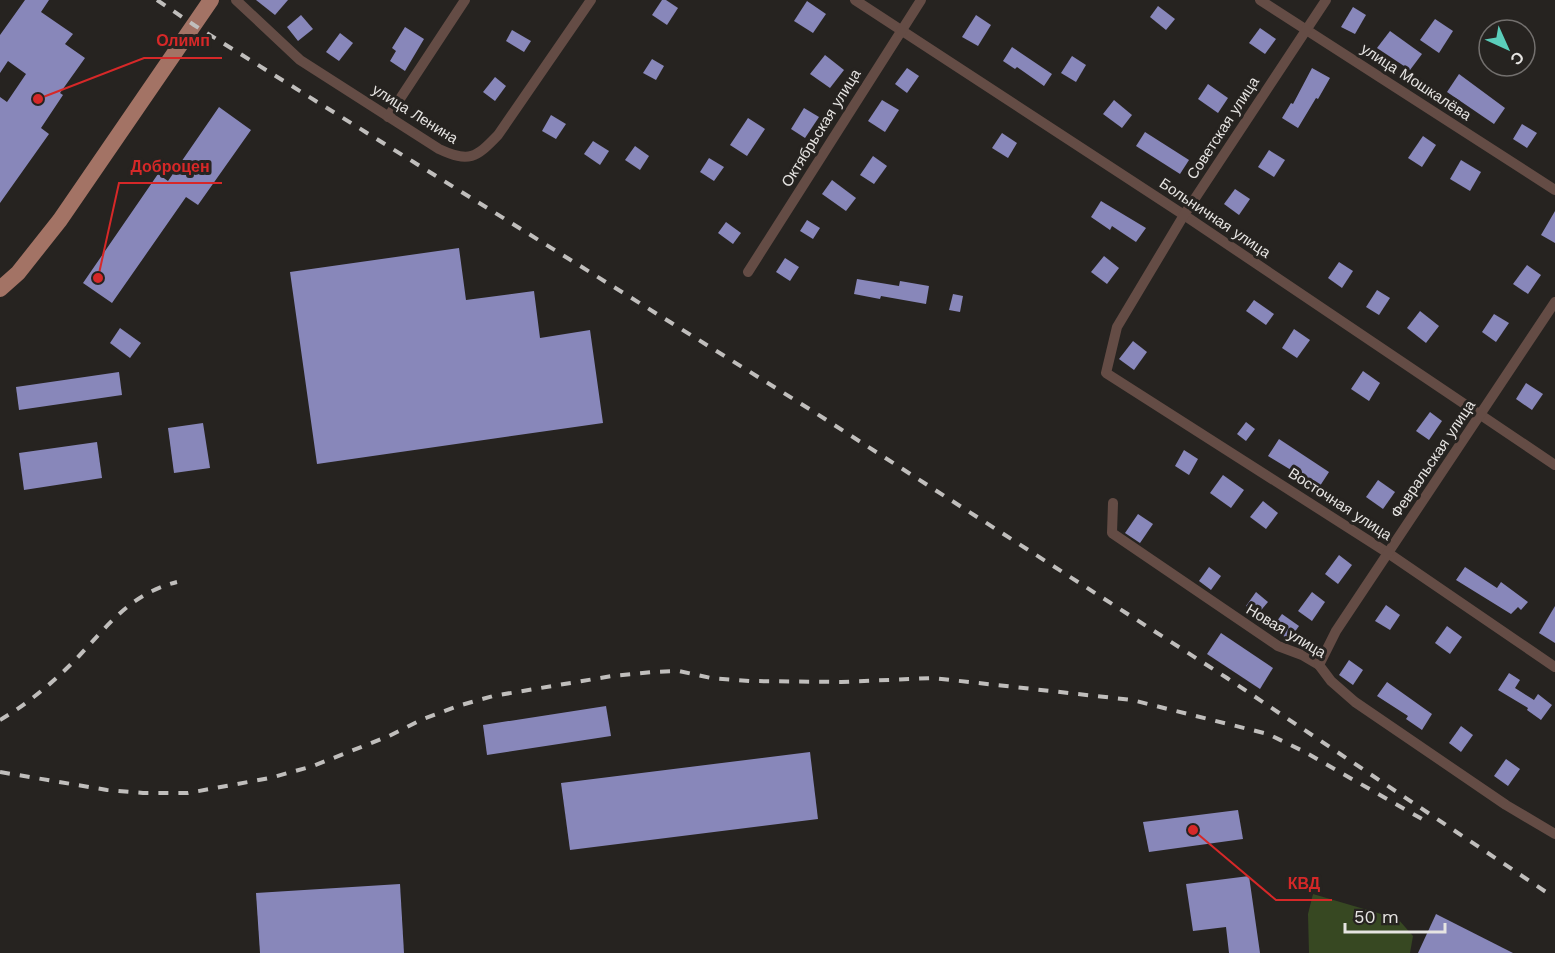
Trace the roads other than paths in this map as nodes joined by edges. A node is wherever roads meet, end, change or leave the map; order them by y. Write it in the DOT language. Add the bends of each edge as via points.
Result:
graph roads {
  1 [pos="211,0"];
  2 [pos="236,0"];
  3 [pos="465,0"];
  4 [pos="591,0"];
  5 [pos="855,0"];
  6 [pos="921,0"];
  7 [pos="1260,0"];
  8 [pos="1326,0"];
  9 [pos="1306,29"];
  10 [pos="900,30"];
  11 [pos="388,117"];
  12 [pos="1555,190"];
  13 [pos="1184,215"];
  14 [pos="748,272"];
  15 [pos="0,289"];
  16 [pos="1555,302"];
  17 [pos="1106,373"];
  18 [pos="1480,415"];
  19 [pos="1555,465"];
  20 [pos="1113,503"];
  21 [pos="1388,553"];
  22 [pos="1319,665"];
  23 [pos="1555,667"];
  24 [pos="1555,834"];
  1 -- 15 [label="main road" via="60,220 18,273"];
  2 -- 11 [label="street, улица Ленина" via="300,60"];
  3 -- 11 [label="street"];
  4 -- 11 [label="street, улица Ленина" via="509,121 485,149 457,157"];
  5 -- 10 [label="street, Больничная улица"];
  6 -- 10 [label="street, Октябрьская улица"];
  7 -- 9 [label="street, улица Мошкалёва"];
  8 -- 9 [label="street, Советская улица"];
  9 -- 12 [label="street, улица Мошкалёва"];
  9 -- 13 [label="street, Советская улица"];
  10 -- 13 [label="street, Больничная улица"];
  10 -- 14 [label="street, Октябрьская улица"];
  13 -- 17 [label="street, Советская улица" via="1117,327"];
  13 -- 18 [label="street, Больничная улица"];
  16 -- 18 [label="street, Февральская улица"];
  17 -- 21 [label="street, Восточная улица"];
  18 -- 19 [label="street, Больничная улица"];
  18 -- 21 [label="street, Февральская улица"];
  20 -- 22 [label="street, Новая улица" via="1112,533 1278,646"];
  21 -- 22 [label="street, Февральская улица" via="1336,631"];
  21 -- 23 [label="street, Восточная улица"];
  22 -- 24 [label="street, Новая улица" via="1355,702"];
}
